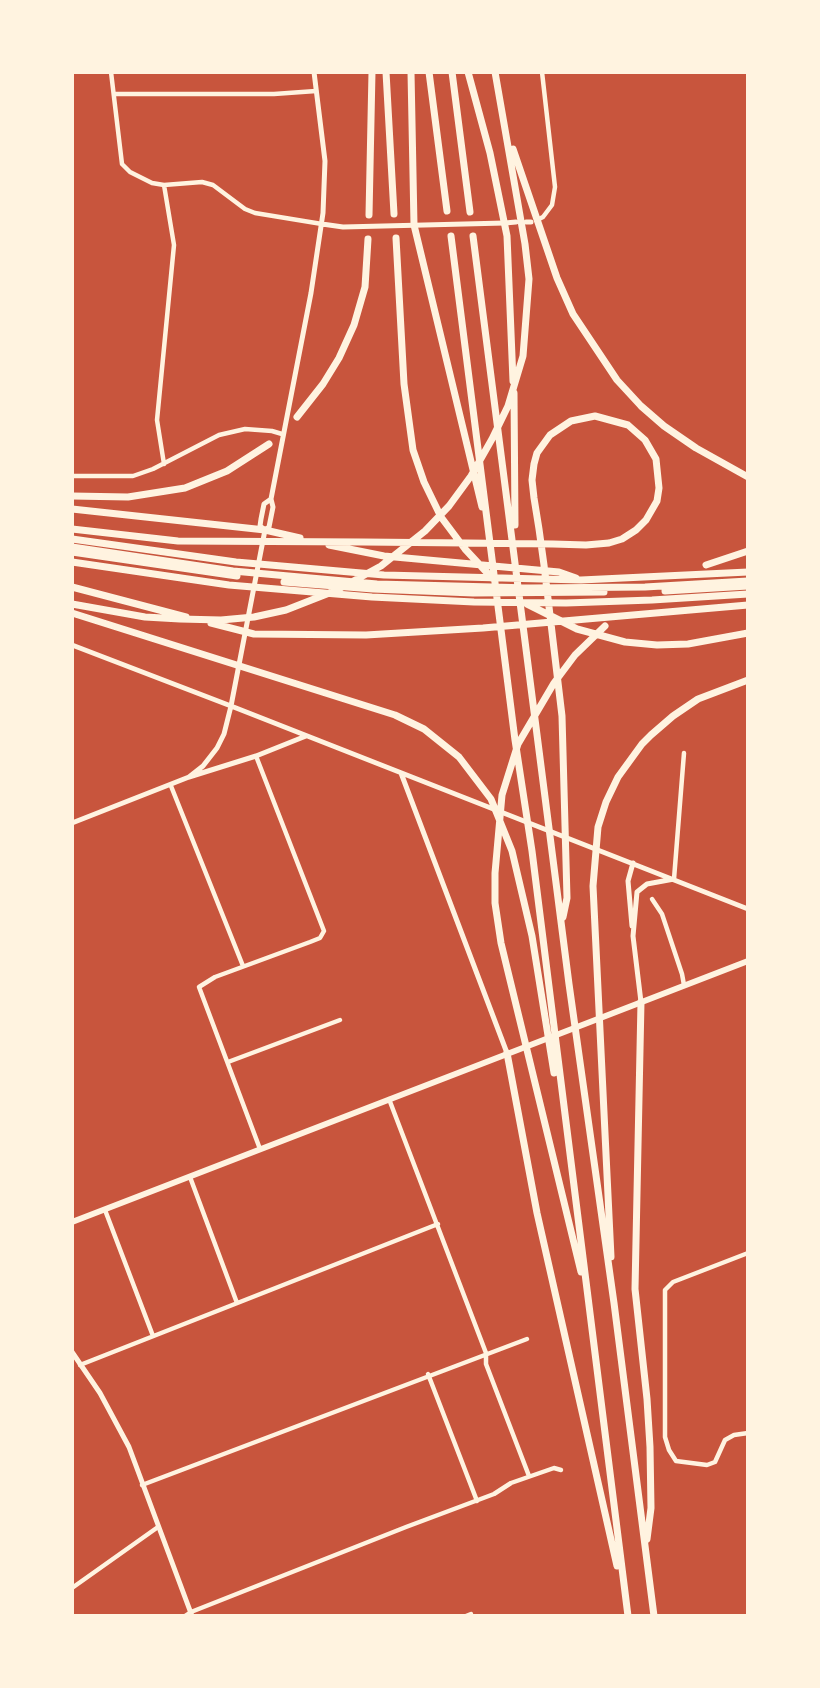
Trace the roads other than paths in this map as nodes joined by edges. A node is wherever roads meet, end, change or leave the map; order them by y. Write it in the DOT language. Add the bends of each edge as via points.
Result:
graph roads {
  1 [pos="111,72"];
  2 [pos="314,72"];
  3 [pos="372,72"];
  4 [pos="386,72"];
  5 [pos="411,72"];
  6 [pos="429,72"];
  7 [pos="452,72"];
  8 [pos="468,72"];
  9 [pos="495,72"];
  10 [pos="542,72"];
  11 [pos="316,91"];
  12 [pos="114,94"];
  13 [pos="506,129"];
  14 [pos="164,185"];
  15 [pos="447,211"];
  16 [pos="470,212"];
  17 [pos="394,214"];
  18 [pos="369,215"];
  19 [pos="538,219"];
  20 [pos="516,222"];
  21 [pos="505,223"];
  22 [pos="322,224"];
  23 [pos="414,225"];
  24 [pos="451,236"];
  25 [pos="473,236"];
  26 [pos="396,238"];
  27 [pos="368,239"];
  28 [pos="297,417"];
  29 [pos="282,434"];
  30 [pos="269,444"];
  31 [pos="164,464"];
  32 [pos="72,476"];
  33 [pos="748,477"];
  34 [pos="72,496"];
  35 [pos="72,509"];
  36 [pos="72,529"];
  37 [pos="265,530"];
  38 [pos="72,539"];
  39 [pos="72,547"];
  40 [pos="748,551"];
  41 [pos="72,552"];
  42 [pos="515,557"];
  43 [pos="494,559"];
  44 [pos="72,562"];
  45 [pos="706,565"];
  46 [pos="748,572"];
  47 [pos="232,573"];
  48 [pos="748,581"];
  49 [pos="281,583"];
  50 [pos="562,583"];
  51 [pos="748,586"];
  52 [pos="72,587"];
  53 [pos="472,594"];
  54 [pos="748,594"];
  55 [pos="72,604"];
  56 [pos="748,605"];
  57 [pos="72,613"];
  58 [pos="605,626"];
  59 [pos="244,632"];
  60 [pos="748,634"];
  61 [pos="72,645"];
  62 [pos="748,680"];
  63 [pos="231,706"];
  64 [pos="306,736"];
  65 [pos="684,753"];
  66 [pos="256,756"];
  67 [pos="401,773"];
  68 [pos="189,777"];
  69 [pos="171,786"];
  70 [pos="72,823"];
  71 [pos="633,863"];
  72 [pos="674,880"];
  73 [pos="652,899"];
  74 [pos="748,909"];
  75 [pos="562,925"];
  76 [pos="634,936"];
  77 [pos="748,961"];
  78 [pos="243,966"];
  79 [pos="684,985"];
  80 [pos="545,992"];
  81 [pos="641,1002"];
  82 [pos="340,1020"];
  83 [pos="507,1053"];
  84 [pos="228,1062"];
  85 [pos="389,1099"];
  86 [pos="260,1149"];
  87 [pos="190,1177"];
  88 [pos="105,1210"];
  89 [pos="72,1222"];
  90 [pos="438,1224"];
  91 [pos="748,1253"];
  92 [pos="237,1303"];
  93 [pos="614,1303"];
  94 [pos="588,1304"];
  95 [pos="153,1336"];
  96 [pos="527,1339"];
  97 [pos="72,1352"];
  98 [pos="486,1353"];
  99 [pos="80,1364"];
  100 [pos="428,1374"];
  101 [pos="748,1433"];
  102 [pos="561,1470"];
  103 [pos="529,1476"];
  104 [pos="142,1485"];
  105 [pos="477,1501"];
  106 [pos="159,1527"];
  107 [pos="645,1550"];
  108 [pos="72,1588"];
  109 [pos="626,1598"];
  110 [pos="192,1614"];
  111 [pos="185,1616"];
  112 [pos="628,1616"];
  113 [pos="654,1616"];
  1 -- 12 [label="street"];
  2 -- 11 [label="main road"];
  3 -- 18 [label="highway"];
  4 -- 17 [label="highway"];
  5 -- 23 [label="highway"];
  6 -- 15 [label="highway"];
  7 -- 16 [label="highway"];
  8 -- 21 [label="highway"];
  9 -- 13 [label="highway"];
  10 -- 19 [label="street" via="555,187 552,205"];
  11 -- 12 [label="street"];
  11 -- 22 [label="main road" via="325,161"];
  12 -- 14 [label="street" via="122,164 141,178"];
  13 -- 33 [label="highway" via="556,278 573,314 617,380 664,426"];
  13 -- 55 [label="highway" via="529,279 523,356 492,439 449,506 381,566 286,610 221,620 180,619"];
  14 -- 22 [label="street" via="202,182 255,213"];
  14 -- 31 [label="street" via="174,245 158,420"];
  20 -- 21 [label="main road"];
  21 -- 23 [label="main road"];
  21 -- 42 [label="highway" via="512,327"];
  22 -- 23 [label="main road"];
  22 -- 29 [label="main road"];
  23 -- 43 [label="highway"];
  24 -- 43 [label="highway"];
  25 -- 42 [label="highway"];
  26 -- 60 [label="highway" via="410,436 424,482 444,522 473,560 526,604 577,629 625,642 688,644"];
  27 -- 28 [label="highway" via="365,286 354,325 340,358"];
  29 -- 31 [label="street" via="245,429 219,435"];
  29 -- 37 [label="main road" via="273,507"];
  30 -- 34 [label="highway" via="226,471 185,488 128,497"];
  31 -- 32 [label="street" via="133,476"];
  35 -- 37 [label="highway"];
  36 -- 75 [label="highway" via="178,541 246,541 467,543 553,544 597,544 622,539 636,530 652,511 659,488 656,458 628,425 595,416 571,421 550,435 534,464 534,498 562,716 567,898"];
  37 -- 50 [label="highway" via="384,556 472,564"];
  37 -- 59 [label="main road"];
  38 -- 50 [label="highway" via="236,562"];
  39 -- 47 [label="highway"];
  40 -- 45 [label="highway"];
  41 -- 47 [label="highway"];
  42 -- 75 [label="highway"];
  43 -- 80 [label="highway" via="532,851"];
  44 -- 49 [label="highway" via="229,585"];
  46 -- 50 [label="highway"];
  47 -- 49 [label="highway"];
  48 -- 50 [label="highway" via="645,587"];
  49 -- 53 [label="highway"];
  49 -- 53 [label="highway" via="372,597"];
  50 -- 51 [label="highway"];
  50 -- 53 [label="highway"];
  52 -- 59 [label="highway"];
  53 -- 54 [label="highway" via="566,603"];
  56 -- 59 [label="highway" via="366,635"];
  57 -- 80 [label="highway" via="395,715 438,738 482,785 499,815 522,889"];
  58 -- 94 [label="highway" via="575,655 518,744 502,795 495,902"];
  59 -- 63 [label="main road"];
  61 -- 63 [label="main road"];
  62 -- 93 [label="highway" via="698,699 642,744 618,777 595,840 593,886"];
  63 -- 64 [label="main road"];
  63 -- 68 [label="main road" via="217,748"];
  64 -- 66 [label="main road"];
  64 -- 67 [label="main road"];
  65 -- 72 [label="street"];
  66 -- 68 [label="main road"];
  66 -- 78 [label="street" via="324,931 320,938"];
  67 -- 71 [label="main road"];
  67 -- 83 [label="main road"];
  68 -- 69 [label="main road"];
  69 -- 70 [label="main road"];
  69 -- 78 [label="street"];
  71 -- 72 [label="main road"];
  71 -- 76 [label="main road" via="628,881"];
  72 -- 74 [label="main road"];
  72 -- 76 [label="main road" via="647,884 637,891"];
  73 -- 79 [label="street" via="662,914"];
  75 -- 93 [label="highway"];
  76 -- 81 [label="main road"];
  77 -- 79 [label="main road"];
  78 -- 84 [label="street" via="199,987"];
  79 -- 81 [label="main road"];
  80 -- 94 [label="highway"];
  81 -- 83 [label="main road"];
  81 -- 107 [label="highway" via="635,1289 650,1447 651,1508"];
  82 -- 84 [label="street"];
  83 -- 85 [label="main road"];
  83 -- 109 [label="highway" via="537,1213"];
  84 -- 86 [label="street"];
  85 -- 86 [label="main road"];
  85 -- 90 [label="street"];
  86 -- 87 [label="main road"];
  87 -- 88 [label="main road"];
  87 -- 92 [label="street"];
  88 -- 89 [label="main road"];
  88 -- 95 [label="street"];
  90 -- 92 [label="street"];
  90 -- 98 [label="street"];
  91 -- 101 [label="street" via="673,1282 665,1290 665,1437 676,1461 708,1465 715,1462 725,1440"];
  92 -- 95 [label="street"];
  93 -- 107 [label="highway"];
  94 -- 109 [label="highway"];
  95 -- 99 [label="street"];
  96 -- 98 [label="street"];
  97 -- 99 [label="main road"];
  98 -- 100 [label="street"];
  98 -- 103 [label="street" via="486,1364"];
  99 -- 104 [label="main road" via="115,1417"];
  100 -- 104 [label="street"];
  100 -- 105 [label="street"];
  102 -- 103 [label="street"];
  103 -- 105 [label="street"];
  104 -- 106 [label="main road"];
  105 -- 110 [label="street"];
  106 -- 108 [label="street"];
  106 -- 110 [label="main road"];
  107 -- 113 [label="highway"];
  109 -- 112 [label="highway"];
  110 -- 111 [label="street"];
}
